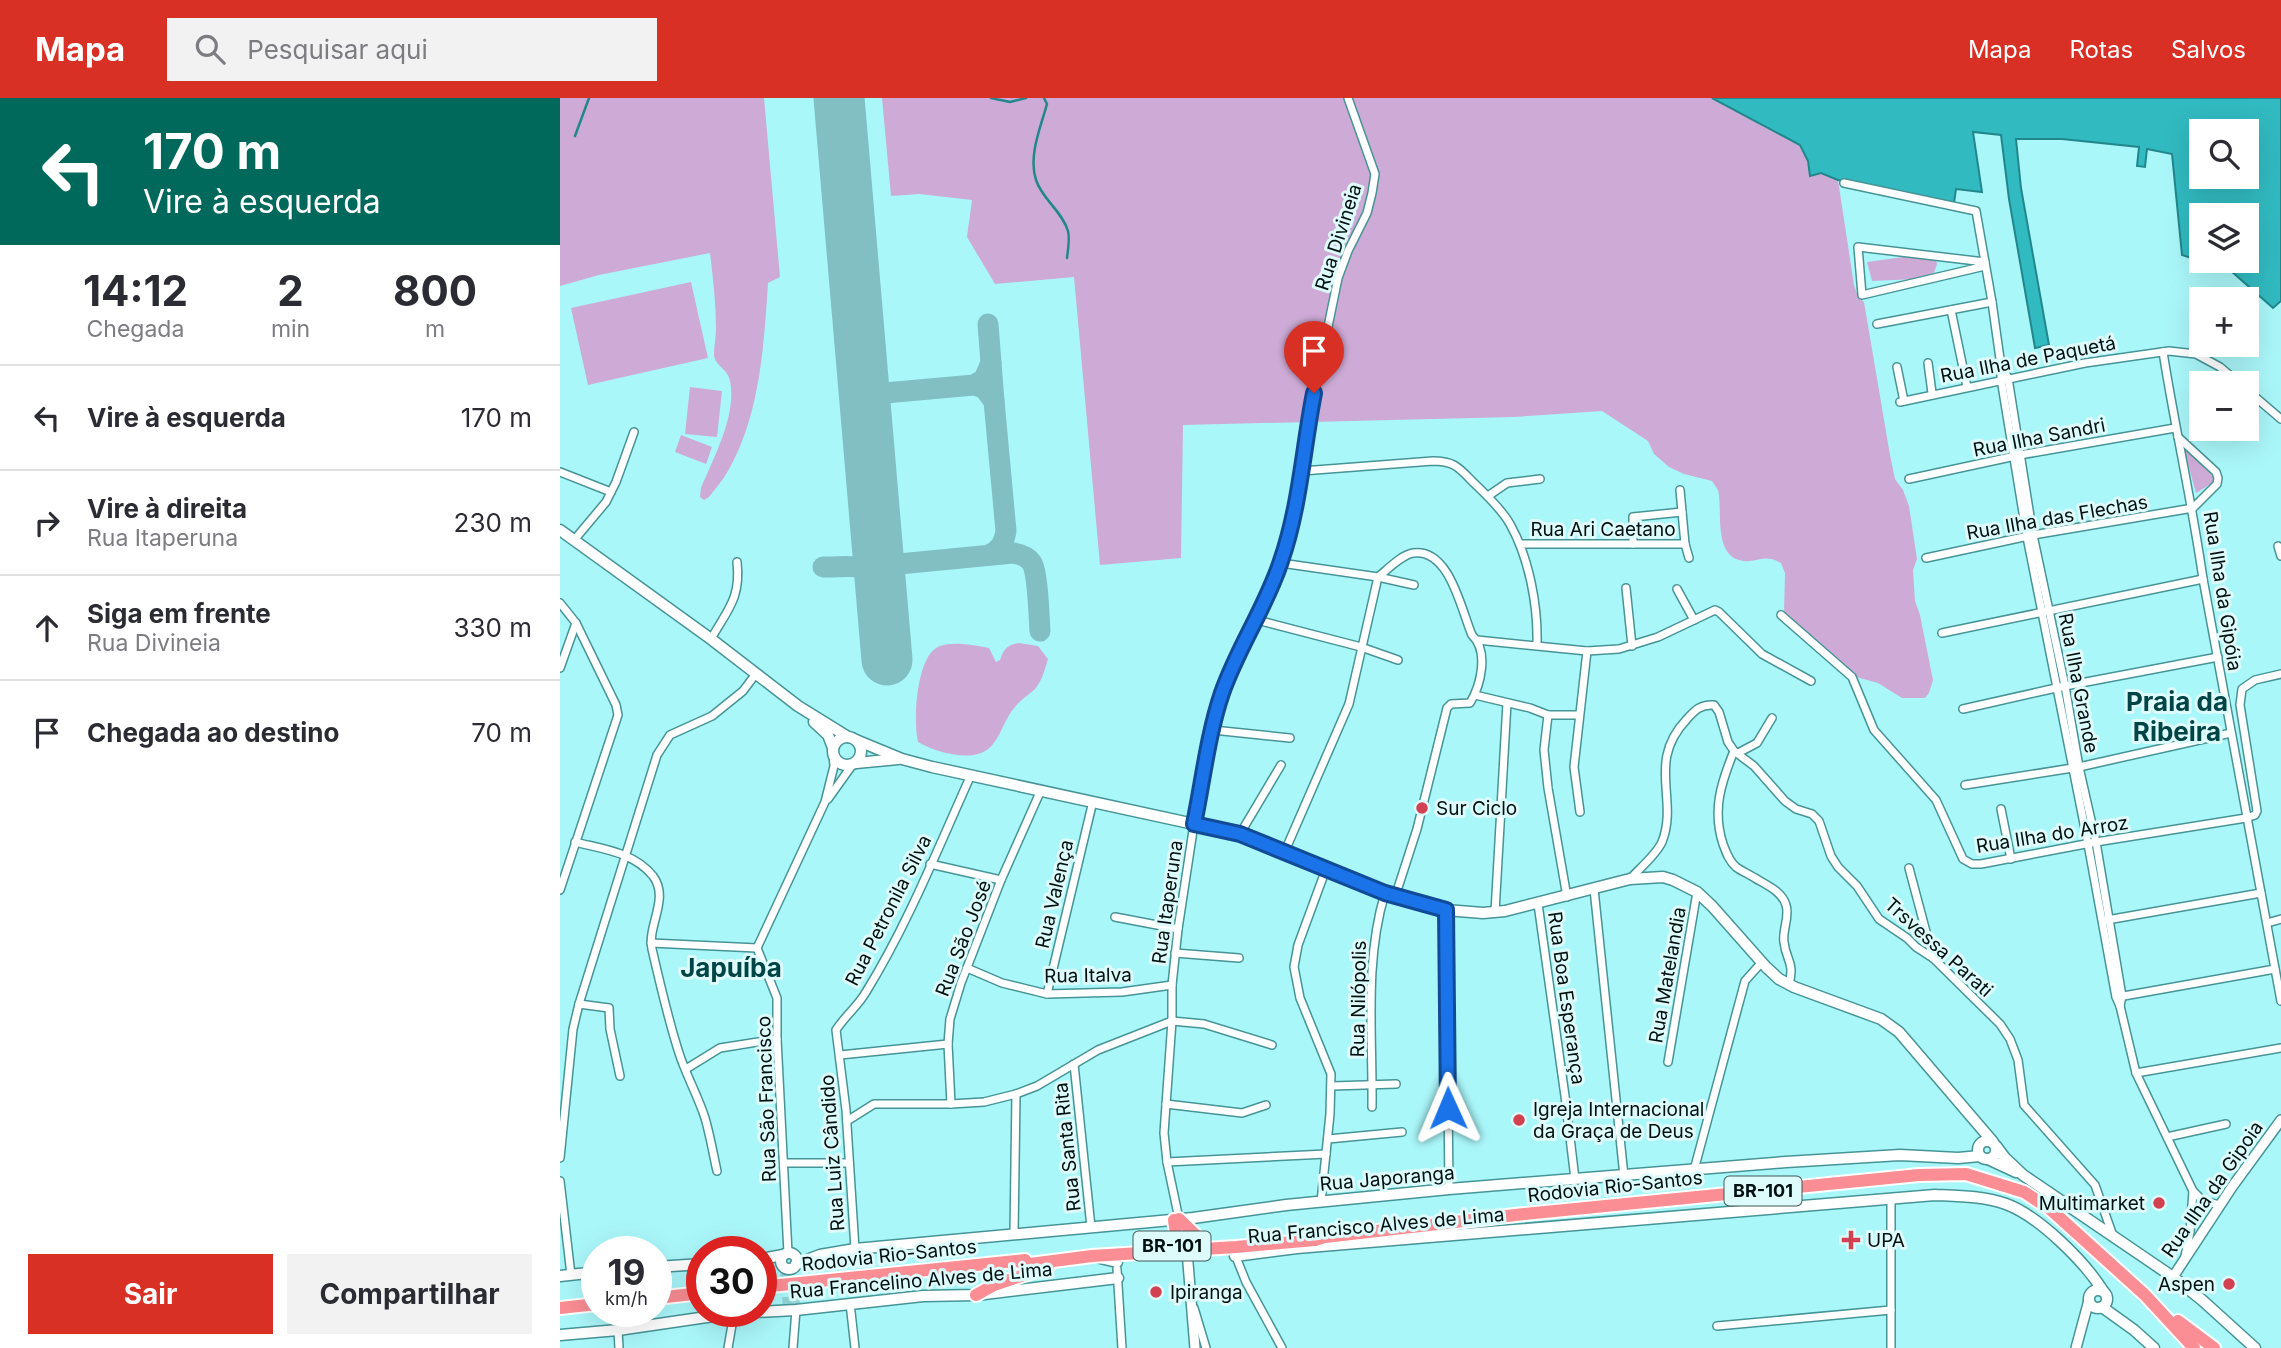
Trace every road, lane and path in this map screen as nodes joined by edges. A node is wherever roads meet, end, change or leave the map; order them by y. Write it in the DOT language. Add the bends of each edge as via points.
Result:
graph roads {
  1 [pos="1348,98"];
  2 [pos="1844,183"];
  3 [pos="1985,264"];
  4 [pos="1992,302"];
  5 [pos="1951,310"];
  6 [pos="1877,324"];
  7 [pos="2163,352"];
  8 [pos="1928,363"];
  9 [pos="1897,367"];
  10 [pos="2225,371"];
  11 [pos="2004,378"];
  12 [pos="1967,387"];
  13 [pos="1932,393"];
  14 [pos="2259,400"];
  15 [pos="2281,419"];
  16 [pos="2175,428"];
  17 [pos="634,432"];
  18 [pos="2177,437"];
  19 [pos="2017,456"];
  20 [pos="1302,471"];
  21 [pos="560,472"];
  22 [pos="1540,479"];
  23 [pos="1909,479"];
  24 [pos="1680,490"];
  25 [pos="611,492"];
  26 [pos="1488,496"];
  27 [pos="2193,508"];
  28 [pos="1682,512"];
  29 [pos="560,530"];
  30 [pos="2030,536"];
  31 [pos="575,539"];
  32 [pos="1520,544"];
  33 [pos="1633,544"];
  34 [pos="1685,544"];
  35 [pos="2278,545"];
  36 [pos="2281,556"];
  37 [pos="1689,558"];
  38 [pos="1926,558"];
  39 [pos="737,562"];
  40 [pos="1281,563"];
  41 [pos="1378,577"];
  42 [pos="2203,579"];
  43 [pos="1415,585"];
  44 [pos="1626,588"];
  45 [pos="1677,589"];
  46 [pos="560,603"];
  47 [pos="2046,612"];
  48 [pos="1781,615"];
  49 [pos="1257,620"];
  50 [pos="1694,620"];
  51 [pos="576,623"];
  52 [pos="1942,633"];
  53 [pos="711,639"];
  54 [pos="1477,640"];
  55 [pos="1537,644"];
  56 [pos="1632,646"];
  57 [pos="1360,647"];
  58 [pos="1587,651"];
  59 [pos="2218,657"];
  60 [pos="1398,660"];
  61 [pos="560,668"];
  62 [pos="2281,674"];
  63 [pos="755,675"];
  64 [pos="1811,681"];
  65 [pos="2062,687"];
  66 [pos="1475,695"];
  67 [pos="1507,703"];
  68 [pos="1963,709"];
  69 [pos="804,710"];
  70 [pos="1548,715"];
  71 [pos="1579,715"];
  72 [pos="1772,718"];
  73 [pos="1213,730"];
  74 [pos="2231,733"];
  75 [pos="1290,738"];
  76 [pos="852,739"];
  77 [pos="833,751"];
  78 [pos="1736,752"];
  79 [pos="902,759"];
  80 [pos="855,763"];
  81 [pos="1281,765"];
  82 [pos="2075,767"];
  83 [pos="971,775"];
  84 [pos="1965,785"];
  85 [pos="1041,790"];
  86 [pos="1093,801"];
  87 [pos="825,802"];
  88 [pos="2001,809"];
  89 [pos="1580,812"];
  90 [pos="2246,818"];
  91 [pos="1194,824"];
  92 [pos="1240,834"];
  93 [pos="575,842"];
  94 [pos="2092,843"];
  95 [pos="1285,851"];
  96 [pos="625,855"];
  97 [pos="2011,859"];
  98 [pos="930,864"];
  99 [pos="1909,868"];
  100 [pos="1326,869"];
  101 [pos="1630,879"];
  102 [pos="1001,880"];
  103 [pos="1594,889"];
  104 [pos="560,890"];
  105 [pos="1697,892"];
  106 [pos="2262,893"];
  107 [pos="1390,895"];
  108 [pos="1567,897"];
  109 [pos="1538,904"];
  110 [pos="1446,910"];
  111 [pos="1496,912"];
  112 [pos="1115,916"];
  113 [pos="2281,919"];
  114 [pos="2106,921"];
  115 [pos="2267,923"];
  116 [pos="1178,929"];
  117 [pos="651,943"];
  118 [pos="757,948"];
  119 [pos="1175,953"];
  120 [pos="1239,958"];
  121 [pos="1933,958"];
  122 [pos="1762,962"];
  123 [pos="967,968"];
  124 [pos="2275,969"];
  125 [pos="1789,984"];
  126 [pos="1172,985"];
  127 [pos="1047,994"];
  128 [pos="2119,997"];
  129 [pos="2281,1000"];
  130 [pos="579,1004"];
  131 [pos="1172,1021"];
  132 [pos="777,1039"];
  133 [pos="947,1044"];
  134 [pos="1272,1045"];
  135 [pos="2281,1048"];
  136 [pos="840,1055"];
  137 [pos="1668,1062"];
  138 [pos="1074,1064"];
  139 [pos="686,1069"];
  140 [pos="2136,1073"];
  141 [pos="620,1076"];
  142 [pos="1396,1084"];
  143 [pos="1372,1085"];
  144 [pos="1332,1086"];
  145 [pos="1016,1094"];
  146 [pos="951,1104"];
  147 [pos="1166,1104"];
  148 [pos="1266,1105"];
  149 [pos="1372,1107"];
  150 [pos="2281,1120"];
  151 [pos="846,1121"];
  152 [pos="2226,1124"];
  153 [pos="1402,1132"];
  154 [pos="2167,1136"];
  155 [pos="1328,1139"];
  156 [pos="1986,1149"];
  157 [pos="1326,1154"];
  158 [pos="560,1158"];
  159 [pos="1167,1162"];
  160 [pos="784,1163"];
  161 [pos="849,1164"];
  162 [pos="1694,1170"];
  163 [pos="717,1171"];
  164 [pos="1624,1176"];
  165 [pos="1575,1179"];
  166 [pos="560,1181"];
  167 [pos="1449,1189"];
  168 [pos="2193,1191"];
  169 [pos="1891,1199"];
  170 [pos="1321,1202"];
  171 [pos="2220,1205"];
  172 [pos="1184,1222"];
  173 [pos="1091,1227"];
  174 [pos="1014,1234"];
  175 [pos="2113,1236"];
  176 [pos="1325,1237"];
  177 [pos="1171,1246"];
  178 [pos="1205,1247"];
  179 [pos="855,1249"];
  180 [pos="1235,1252"];
  181 [pos="820,1255"];
  182 [pos="1187,1255"];
  183 [pos="786,1256"];
  184 [pos="777,1257"];
  185 [pos="1073,1259"];
  186 [pos="2184,1260"];
  187 [pos="1020,1262"];
  188 [pos="2084,1265"];
  189 [pos="1117,1266"];
  190 [pos="581,1274"];
  191 [pos="571,1275"];
  192 [pos="560,1276"];
  193 [pos="2173,1278"];
  194 [pos="777,1285"];
  195 [pos="2105,1293"];
  196 [pos="976,1295"];
  197 [pos="1191,1297"];
  198 [pos="2089,1298"];
  199 [pos="850,1303"];
  200 [pos="581,1306"];
  201 [pos="2158,1307"];
  202 [pos="560,1308"];
  203 [pos="2101,1308"];
  204 [pos="796,1310"];
  205 [pos="1891,1310"];
  206 [pos="777,1311"];
  207 [pos="686,1320"];
  208 [pos="1717,1326"];
  209 [pos="732,1327"];
  210 [pos="618,1330"];
  211 [pos="2134,1330"];
  212 [pos="2080,1333"];
  213 [pos="560,1335"];
  214 [pos="619,1348"];
  215 [pos="729,1348"];
  216 [pos="793,1348"];
  217 [pos="855,1348"];
  218 [pos="1122,1348"];
  219 [pos="1195,1348"];
  220 [pos="1206,1348"];
  221 [pos="1282,1348"];
  222 [pos="1891,1348"];
  223 [pos="2076,1348"];
  224 [pos="2154,1348"];
  225 [pos="2194,1348"];
  226 [pos="2214,1348"];
  227 [pos="2255,1348"];
  1 -- 20 [label="street, Rua Divineia" via="1374,174 1367,213 1338,278"];
  2 -- 3 [label="street, Rua Ilha Grande" via="1976,211"];
  3 -- 3 [label="street" via="1858,247 1862,295"];
  3 -- 4 [label="street, Rua Ilha Grande"];
  4 -- 5 [label="street"];
  4 -- 11 [label="street, Rua Ilha Grande"];
  5 -- 6 [label="street"];
  5 -- 12 [label="street"];
  7 -- 10 [label="street, Rua Ilha de Paquetá" via="2196,354"];
  7 -- 11 [label="street, Rua Ilha de Paquetá"];
  7 -- 16 [label="street, Rua Ilha da Gipóia"];
  8 -- 13 [label="street"];
  9 -- 13 [label="street, Rua Ilha de Paquetá" via="1902,401"];
  11 -- 12 [label="street, Rua Ilha de Paquetá"];
  11 -- 19 [label="street, Rua Ilha Grande"];
  12 -- 13 [label="street, Rua Ilha de Paquetá"];
  14 -- 15 [label="street"];
  16 -- 18 [label="street, Rua Ilha da Gipóia"];
  16 -- 19 [label="street, Rua Ilha Sandri"];
  17 -- 25 [label="street"];
  18 -- 27 [label="street, Rua Ilha da Gipóia"];
  18 -- 27 [label="street" via="2218,478"];
  19 -- 23 [label="street, Rua Ilha Sandri"];
  19 -- 30 [label="street, Rua Ilha Grande"];
  20 -- 26 [label="street" via="1442,461 1454,464"];
  20 -- 40 [label="street, Rua Itaperuna"];
  21 -- 25 [label="street"];
  22 -- 26 [label="street" via="1507,483"];
  24 -- 28 [label="street"];
  25 -- 31 [label="street"];
  26 -- 32 [label="street"];
  27 -- 30 [label="street, Rua Ilha das Flechas"];
  27 -- 42 [label="street, Rua Ilha da Gipóia"];
  28 -- 33 [label="street" via="1633,517"];
  28 -- 34 [label="street"];
  29 -- 31 [label="main road"];
  30 -- 38 [label="street, Rua Ilha das Flechas"];
  30 -- 47 [label="street, Rua Ilha Grande"];
  31 -- 53 [label="main road"];
  32 -- 33 [label="street, Rua Ari Caetano"];
  32 -- 55 [label="street" via="1535,610"];
  33 -- 34 [label="street, Rua Ari Caetano"];
  34 -- 37 [label="street"];
  35 -- 36 [label="street"];
  39 -- 53 [label="street" via="737,594"];
  40 -- 41 [label="street"];
  40 -- 49 [label="street, Rua Itaperuna"];
  41 -- 43 [label="street"];
  41 -- 54 [label="street" via="1411,553 1437,561 1447,571"];
  41 -- 57 [label="street"];
  42 -- 47 [label="street"];
  42 -- 59 [label="street, Rua Ilha da Gipóia"];
  44 -- 56 [label="street"];
  45 -- 50 [label="street"];
  46 -- 51 [label="street"];
  47 -- 52 [label="street"];
  47 -- 65 [label="street, Rua Ilha Grande"];
  48 -- 97 [label="street, Rua Ilha do Arroz" via="1852,677 1874,730 1936,800 1963,859 1981,864"];
  49 -- 57 [label="street"];
  49 -- 73 [label="street, Rua Itaperuna" via="1222,692"];
  50 -- 56 [label="street"];
  50 -- 64 [label="street" via="1719,612 1762,654"];
  51 -- 61 [label="street"];
  51 -- 93 [label="street" via="618,715"];
  53 -- 63 [label="main road"];
  54 -- 55 [label="street"];
  54 -- 66 [label="street" via="1481,667"];
  55 -- 58 [label="street"];
  56 -- 58 [label="street"];
  57 -- 60 [label="street"];
  57 -- 95 [label="street" via="1349,704"];
  58 -- 71 [label="street"];
  59 -- 65 [label="street"];
  59 -- 74 [label="street, Rua Ilha da Gipóia"];
  62 -- 90 [label="street" via="2255,680 2242,689 2240,705 2257,811"];
  63 -- 69 [label="main road"];
  63 -- 96 [label="street" via="712,716 670,735 657,755"];
  65 -- 68 [label="street"];
  65 -- 82 [label="street, Rua Ilha Grande"];
  66 -- 67 [label="street"];
  66 -- 107 [label="street, Rua Nilópolis" via="1470,703 1447,708 1417,829"];
  67 -- 70 [label="street"];
  67 -- 111 [label="street"];
  69 -- 76 [label="main road"];
  69 -- 77 [label="main road" via="828,735"];
  70 -- 71 [label="street"];
  70 -- 108 [label="street" via="1544,750"];
  71 -- 89 [label="street" via="1574,767"];
  72 -- 78 [label="street" via="1757,743"];
  73 -- 75 [label="street"];
  73 -- 91 [label="street, Rua Itaperuna"];
  74 -- 82 [label="street"];
  74 -- 90 [label="street, Rua Ilha da Gipóia"];
  76 -- 77 [label="main road" via="839,740"];
  76 -- 79 [label="main road"];
  76 -- 80 [label="main road" via="861,752"];
  77 -- 80 [label="main road" via="839,763"];
  77 -- 87 [label="street"];
  78 -- 101 [label="street, Trsvessa Parati" via="1727,742 1714,705 1696,709 1676,730 1664,766 1661,845"];
  78 -- 121 [label="street, Trsvessa Parati" via="1785,802 1819,821 1831,856 1879,919"];
  78 -- 125 [label="street" via="1721,782 1717,821 1727,856 1736,867 1781,895 1786,905 1783,933 1792,968"];
  79 -- 80 [label="main road"];
  79 -- 83 [label="main road"];
  80 -- 87 [label="street"];
  81 -- 92 [label="street"];
  82 -- 84 [label="street"];
  82 -- 94 [label="street, Rua Ilha Grande"];
  83 -- 85 [label="main road"];
  83 -- 98 [label="street, Rua Petronila Silva"];
  85 -- 86 [label="main road"];
  85 -- 102 [label="street, Rua São José"];
  86 -- 91 [label="main road"];
  86 -- 127 [label="street, Rua Valença"];
  87 -- 118 [label="street"];
  88 -- 97 [label="street"];
  90 -- 94 [label="street, Rua Ilha do Arroz"];
  90 -- 106 [label="street, Rua Ilha da Gipóia"];
  91 -- 92 [label="main road"];
  91 -- 116 [label="street, Rua Itaperuna"];
  92 -- 95 [label="main road"];
  93 -- 96 [label="street"];
  93 -- 104 [label="street"];
  94 -- 97 [label="street, Rua Ilha do Arroz"];
  94 -- 114 [label="street, Rua Ilha Grande"];
  95 -- 100 [label="main road"];
  96 -- 117 [label="street" via="658,886 660,901"];
  96 -- 130 [label="street"];
  98 -- 102 [label="street"];
  98 -- 136 [label="street, Rua Petronila Silva" via="865,995 836,1030"];
  99 -- 121 [label="street"];
  100 -- 107 [label="main road"];
  100 -- 144 [label="street" via="1297,945 1294,967 1300,998 1328,1063"];
  101 -- 103 [label="main road"];
  101 -- 105 [label="main road" via="1663,877"];
  102 -- 123 [label="street, Rua São José"];
  103 -- 108 [label="main road"];
  103 -- 164 [label="street"];
  105 -- 122 [label="main road"];
  105 -- 137 [label="street, Rua Matelandia"];
  106 -- 114 [label="street"];
  106 -- 115 [label="street, Rua Ilha da Gipóia"];
  107 -- 110 [label="main road"];
  107 -- 143 [label="street, Rua Nilópolis" via="1379,912 1372,959"];
  108 -- 109 [label="main road"];
  109 -- 111 [label="main road"];
  109 -- 165 [label="street, Rua Boa Esperança"];
  110 -- 111 [label="main road"];
  110 -- 167 [label="street"];
  112 -- 116 [label="street"];
  113 -- 115 [label="street"];
  114 -- 128 [label="street, Rua Ilha Grande"];
  115 -- 124 [label="street, Rua Ilha da Gipóia"];
  116 -- 119 [label="street, Rua Itaperuna"];
  117 -- 118 [label="street"];
  117 -- 139 [label="street"];
  118 -- 132 [label="street, Rua São Francisco" via="777,998"];
  119 -- 120 [label="street"];
  119 -- 126 [label="street, Rua Itaperuna"];
  121 -- 175 [label="street, Trsvessa Parati" via="2005,1031 2018,1060 2024,1105 2095,1185"];
  122 -- 125 [label="main road"];
  122 -- 162 [label="street" via="1745,981"];
  123 -- 127 [label="street, Rua Italva"];
  123 -- 133 [label="street, Rua São José"];
  124 -- 128 [label="street"];
  124 -- 129 [label="street, Rua Ilha da Gipóia"];
  125 -- 156 [label="main road" via="1881,1019 1899,1032 1980,1128"];
  126 -- 127 [label="street, Rua Italva"];
  126 -- 131 [label="street, Rua Itaperuna"];
  128 -- 140 [label="street, Rua Ilha Grande"];
  130 -- 141 [label="street" via="609,1008"];
  130 -- 158 [label="street"];
  131 -- 134 [label="street" via="1204,1024"];
  131 -- 138 [label="street"];
  131 -- 147 [label="street, Rua Itaperuna"];
  132 -- 139 [label="street" via="719,1048"];
  132 -- 160 [label="street, Rua São Francisco"];
  133 -- 136 [label="street"];
  133 -- 146 [label="street, Rua São José"];
  135 -- 140 [label="street"];
  136 -- 151 [label="street, Rua Luiz Cândido"];
  138 -- 145 [label="street"];
  138 -- 173 [label="street, Rua Santa Rita"];
  139 -- 163 [label="street" via="705,1117"];
  140 -- 154 [label="street, Rua Ilha Grande"];
  142 -- 143 [label="street"];
  143 -- 144 [label="street"];
  143 -- 149 [label="street, Rua Nilópolis"];
  144 -- 155 [label="street"];
  145 -- 146 [label="street"];
  145 -- 174 [label="street"];
  146 -- 151 [label="street" via="874,1104"];
  147 -- 148 [label="street" via="1242,1113"];
  147 -- 159 [label="street, Rua Itaperuna"];
  150 -- 171 [label="street, Rua Ilha da Gipoia"];
  151 -- 161 [label="street, Rua Luiz Cândido"];
  152 -- 154 [label="street"];
  153 -- 155 [label="street"];
  154 -- 168 [label="street, Rua Ilha Grande"];
  155 -- 157 [label="street"];
  156 -- 162 [label="main road, Rua Japoranga" via="1958,1158 1900,1155"];
  156 -- 175 [label="main road"];
  157 -- 159 [label="street"];
  157 -- 170 [label="street"];
  159 -- 172 [label="street, Rua Itaperuna"];
  160 -- 161 [label="street"];
  160 -- 183 [label="street, Rua São Francisco"];
  161 -- 179 [label="street, Rua Luiz Cândido"];
  162 -- 164 [label="main road, Rua Japoranga"];
  164 -- 165 [label="main road, Rua Japoranga"];
  165 -- 167 [label="main road, Rua Japoranga"];
  166 -- 191 [label="street"];
  167 -- 170 [label="main road, Rua Japoranga"];
  168 -- 171 [label="street" via="2203,1201"];
  168 -- 186 [label="street, Rua Ilha Grande"];
  169 -- 180 [label="main road, Rua Francisco Alves de Lima"];
  169 -- 188 [label="main road, Rua Francisco Alves de Lima" via="1936,1195 2008,1205 2034,1220"];
  169 -- 205 [label="street"];
  170 -- 172 [label="main road, Rua Japoranga"];
  171 -- 186 [label="street, Rua Ilha da Gipoia"];
  172 -- 173 [label="main road, Rua Japoranga"];
  172 -- 177 [label="highway"];
  172 -- 178 [label="highway"];
  173 -- 174 [label="main road, Rua Japoranga"];
  174 -- 179 [label="main road, Rua Japoranga"];
  175 -- 193 [label="main road"];
  176 -- 178 [label="highway, Rodovia Rio-Santos / BR-101" via="1314,1234"];
  176 -- 180 [label="highway, Rodovia Rio-Santos / BR-101"];
  176 -- 201 [label="highway, Rodovia Rio-Santos / BR-101" via="1919,1175 1965,1174 2024,1192 2041,1203"];
  177 -- 178 [label="highway, Rodovia Rio-Santos / BR-101"];
  177 -- 187 [label="highway, Rodovia Rio-Santos / BR-101" via="1031,1257"];
  178 -- 180 [label="highway, Rodovia Rio-Santos"];
  178 -- 182 [label="highway, Rodovia Rio-Santos / BR-101"];
  179 -- 181 [label="main road, Rua Japoranga"];
  180 -- 221 [label="street"];
  181 -- 183 [label="main road, Rua Japoranga"];
  181 -- 183 [label="main road, Rua Japoranga" via="788,1269"];
  182 -- 189 [label="highway, Rodovia Rio-Santos / BR-101"];
  182 -- 197 [label="street"];
  183 -- 184 [label="main road, Rua Japoranga"];
  185 -- 187 [label="highway, Rodovia Rio-Santos / BR-101"];
  185 -- 189 [label="highway, Rodovia Rio-Santos / BR-101" via="1093,1256"];
  185 -- 196 [label="highway"];
  186 -- 193 [label="street, Rua Ilha da Gipoia"];
  187 -- 194 [label="highway, Rodovia Rio-Santos / BR-101"];
  188 -- 195 [label="main road, Rua Francisco Alves de Lima"];
  188 -- 198 [label="main road" via="2090,1280"];
  189 -- 196 [label="main road, Rua Francelino Alves de Lima"];
  189 -- 218 [label="street"];
  190 -- 191 [label="main road"];
  191 -- 192 [label="main road"];
  193 -- 227 [label="main road"];
  195 -- 198 [label="main road" via="2094,1291"];
  195 -- 203 [label="main road" via="2107,1302"];
  195 -- 211 [label="main road, Rua Francisco Alves de Lima"];
  196 -- 199 [label="main road, Rua Francelino Alves de Lima"];
  197 -- 219 [label="street"];
  197 -- 220 [label="street"];
  198 -- 203 [label="main road" via="2093,1307"];
  198 -- 212 [label="street"];
  199 -- 204 [label="main road, Rua Francelino Alves de Lima"];
  199 -- 217 [label="street"];
  200 -- 202 [label="highway"];
  201 -- 225 [label="highway, Rodovia Rio-Santos / BR-101"];
  201 -- 226 [label="highway, Rodovia Rio-Santos / BR-101"];
  203 -- 211 [label="main road"];
  203 -- 212 [label="street" via="2088,1318"];
  204 -- 206 [label="main road, Rua Francelino Alves de Lima"];
  204 -- 216 [label="street"];
  205 -- 208 [label="street"];
  205 -- 222 [label="street"];
  207 -- 210 [label="main road, Rua Francelino Alves de Lima"];
  209 -- 215 [label="street"];
  210 -- 213 [label="main road, Rua Francelino Alves de Lima"];
  210 -- 214 [label="street"];
  211 -- 224 [label="main road"];
  212 -- 223 [label="street"];
}
